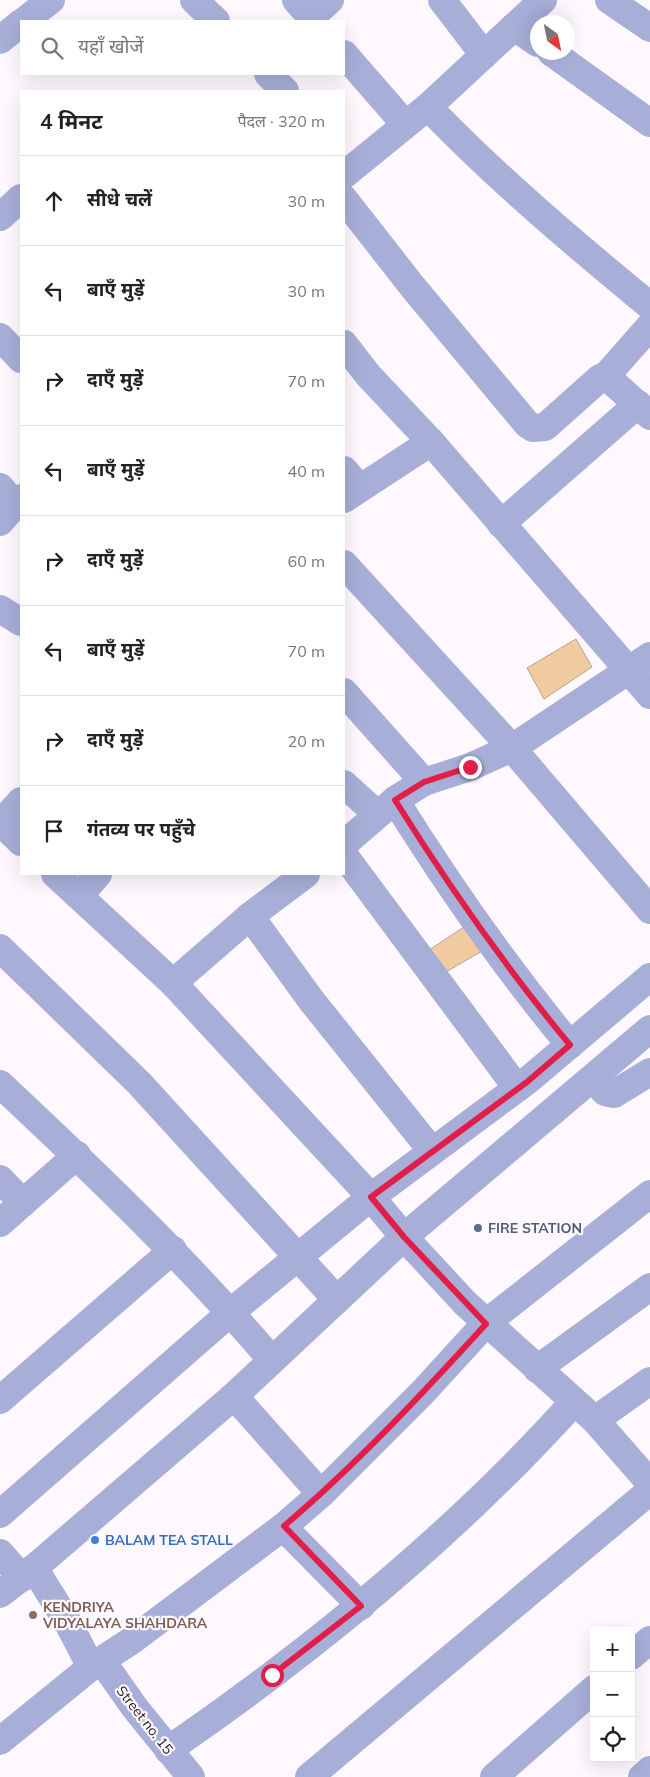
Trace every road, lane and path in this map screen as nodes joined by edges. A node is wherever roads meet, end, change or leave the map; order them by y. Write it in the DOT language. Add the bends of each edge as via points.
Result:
graph roads {
  1 [pos="51,0"];
  2 [pos="194,0"];
  3 [pos="442,0"];
  4 [pos="543,0"];
  5 [pos="609,0"];
  6 [pos="26,20"];
  7 [pos="215,20"];
  8 [pos="20,24"];
  9 [pos="514,28"];
  10 [pos="650,28"];
  11 [pos="530,38"];
  12 [pos="0,40"];
  13 [pos="345,55"];
  14 [pos="484,55"];
  15 [pos="562,60"];
  16 [pos="269,75"];
  17 [pos="284,90"];
  18 [pos="430,105"];
  19 [pos="650,123"];
  20 [pos="405,124"];
  21 [pos="348,164"];
  22 [pos="20,199"];
  23 [pos="345,200"];
  24 [pos="0,217"];
  25 [pos="650,306"];
  26 [pos="650,326"];
  27 [pos="0,337"];
  28 [pos="345,345"];
  29 [pos="20,358"];
  30 [pos="606,376"];
  31 [pos="644,410"];
  32 [pos="431,442"];
  33 [pos="349,485"];
  34 [pos="501,524"];
  35 [pos="345,565"];
  36 [pos="0,609"];
  37 [pos="20,621"];
  38 [pos="650,656"];
  39 [pos="628,672"];
  40 [pos="345,693"];
  41 [pos="650,695"];
  42 [pos="512,748"];
  43 [pos="424,782"];
  44 [pos="345,785"];
  45 [pos="20,802"];
  46 [pos="386,807"];
  47 [pos="0,823"];
  48 [pos="20,841"];
  49 [pos="345,843"];
  50 [pos="345,856"];
  51 [pos="56,875"];
  52 [pos="97,875"];
  53 [pos="305,875"];
  54 [pos="79,896"];
  55 [pos="650,910"];
  56 [pos="250,916"];
  57 [pos="0,948"];
  58 [pos="650,977"];
  59 [pos="172,983"];
  60 [pos="650,1029"];
  61 [pos="570,1045"];
  62 [pos="650,1072"];
  63 [pos="593,1079"];
  64 [pos="0,1084"];
  65 [pos="518,1088"];
  66 [pos="432,1151"];
  67 [pos="77,1155"];
  68 [pos="0,1179"];
  69 [pos="650,1194"];
  70 [pos="371,1197"];
  71 [pos="23,1204"];
  72 [pos="0,1223"];
  73 [pos="404,1237"];
  74 [pos="173,1250"];
  75 [pos="299,1258"];
  76 [pos="650,1287"];
  77 [pos="337,1300"];
  78 [pos="231,1312"];
  79 [pos="486,1324"];
  80 [pos="271,1359"];
  81 [pos="537,1369"];
  82 [pos="650,1381"];
  83 [pos="234,1396"];
  84 [pos="0,1400"];
  85 [pos="574,1402"];
  86 [pos="595,1420"];
  87 [pos="650,1483"];
  88 [pos="650,1490"];
  89 [pos="321,1494"];
  90 [pos="0,1514"];
  91 [pos="284,1526"];
  92 [pos="1,1554"];
  93 [pos="28,1573"];
  94 [pos="0,1594"];
  95 [pos="361,1606"];
  96 [pos="650,1640"];
  97 [pos="635,1653"];
  98 [pos="96,1664"];
  99 [pos="590,1693"];
  100 [pos="0,1741"];
  101 [pos="168,1750"];
  102 [pos="650,1770"];
  103 [pos="190,1777"];
  104 [pos="309,1777"];
  105 [pos="494,1777"];
  106 [pos="642,1777"];
  1 -- 6 [label="street"];
  2 -- 7 [label="street"];
  3 -- 14 [label="street"];
  4 -- 9 [label="street"];
  5 -- 10 [label="street"];
  8 -- 12 [label="street"];
  9 -- 11 [label="street"];
  9 -- 14 [label="street"];
  13 -- 20 [label="street"];
  14 -- 18 [label="street"];
  15 -- 19 [label="street"];
  16 -- 17 [label="street"];
  18 -- 20 [label="street"];
  18 -- 25 [label="street" via="478,158"];
  20 -- 21 [label="street"];
  22 -- 24 [label="street"];
  23 -- 30 [label="street" via="527,424 534,428 545,427"];
  26 -- 30 [label="street"];
  27 -- 29 [label="street"];
  28 -- 32 [label="street" via="368,375"];
  30 -- 31 [label="street"];
  31 -- 34 [label="street"];
  32 -- 33 [label="street"];
  32 -- 34 [label="street"];
  34 -- 39 [label="street"];
  35 -- 42 [label="street"];
  36 -- 37 [label="street"];
  38 -- 39 [label="street"];
  39 -- 41 [label="street"];
  39 -- 42 [label="street"];
  40 -- 43 [label="street"];
  42 -- 43 [label="street" via="470,767"];
  42 -- 55 [label="street"];
  43 -- 46 [label="street"];
  44 -- 46 [label="street"];
  45 -- 47 [label="street"];
  46 -- 49 [label="street"];
  46 -- 61 [label="street" via="424,848 506,966"];
  47 -- 48 [label="street"];
  50 -- 65 [label="street"];
  51 -- 54 [label="street"];
  52 -- 54 [label="street"];
  53 -- 56 [label="street"];
  54 -- 59 [label="street"];
  56 -- 59 [label="street"];
  56 -- 66 [label="street" via="311,1000"];
  57 -- 75 [label="street" via="139,1083"];
  58 -- 61 [label="street"];
  59 -- 70 [label="street"];
  60 -- 63 [label="street"];
  61 -- 65 [label="street"];
  62 -- 63 [label="street" via="614,1094 605,1092"];
  63 -- 73 [label="street"];
  64 -- 67 [label="street"];
  65 -- 66 [label="street"];
  66 -- 70 [label="street"];
  67 -- 71 [label="street"];
  67 -- 74 [label="street"];
  68 -- 71 [label="street"];
  69 -- 79 [label="street"];
  70 -- 73 [label="street"];
  70 -- 75 [label="street"];
  71 -- 72 [label="street"];
  73 -- 77 [label="street"];
  73 -- 79 [label="street"];
  74 -- 78 [label="street"];
  74 -- 84 [label="street"];
  75 -- 77 [label="street"];
  75 -- 78 [label="street"];
  76 -- 81 [label="street"];
  77 -- 80 [label="street"];
  78 -- 80 [label="street"];
  78 -- 90 [label="street"];
  79 -- 81 [label="street"];
  79 -- 89 [label="street"];
  80 -- 83 [label="street"];
  81 -- 85 [label="street"];
  82 -- 86 [label="street"];
  83 -- 89 [label="street"];
  83 -- 93 [label="street"];
  85 -- 86 [label="street"];
  85 -- 95 [label="street" via="479,1501"];
  86 -- 87 [label="street"];
  88 -- 104 [label="street"];
  89 -- 91 [label="street"];
  91 -- 95 [label="street"];
  91 -- 98 [label="street"];
  92 -- 93 [label="street, Street no. 15"];
  93 -- 94 [label="street"];
  93 -- 98 [label="street, Street no. 15" via="67,1621"];
  95 -- 101 [label="street"];
  96 -- 97 [label="street"];
  98 -- 100 [label="street"];
  98 -- 101 [label="street, Street no. 15"];
  99 -- 105 [label="street"];
  101 -- 103 [label="street, Street no. 15"];
  102 -- 106 [label="street"];
}
